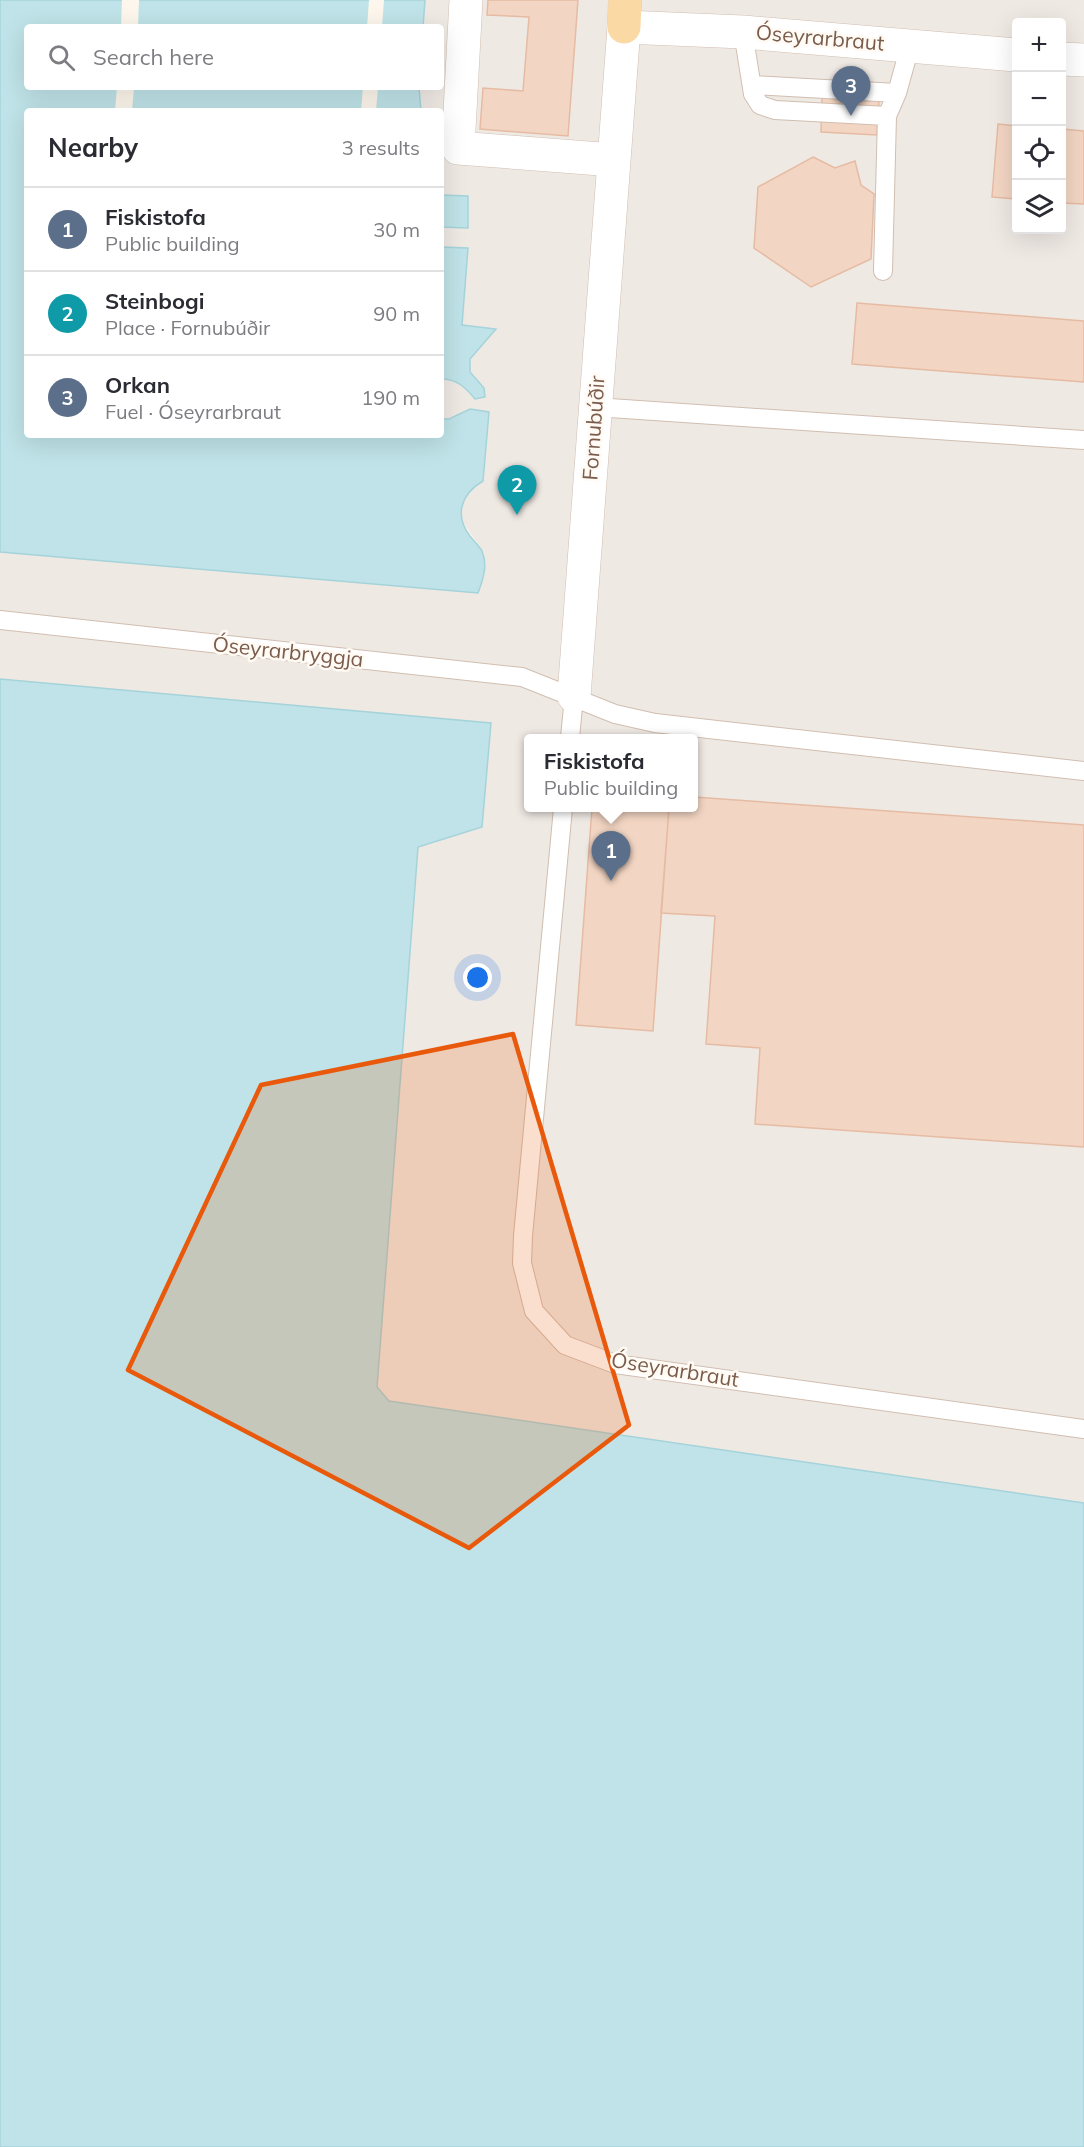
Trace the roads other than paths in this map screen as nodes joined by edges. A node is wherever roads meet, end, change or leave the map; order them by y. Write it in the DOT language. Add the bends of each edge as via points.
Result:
graph roads {
  1 [pos="466,0"];
  2 [pos="625,14"];
  3 [pos="743,32"];
  4 [pos="910,46"];
  5 [pos="1012,55"];
  6 [pos="1066,58"];
  7 [pos="1084,60"];
  8 [pos="753,85"];
  9 [pos="897,93"];
  10 [pos="887,116"];
  11 [pos="614,160"];
  12 [pos="883,271"];
  13 [pos="595,407"];
  14 [pos="1084,440"];
  15 [pos="0,620"];
  16 [pos="574,696"];
  17 [pos="570,734"];
  18 [pos="1084,771"];
  19 [pos="563,812"];
  20 [pos="1084,1429"];
  1 -- 11 [label="street" via="458,148"];
  2 -- 3 [label="street, Óseyrarbraut"];
  2 -- 11 [label="street, Fornubúðir"];
  3 -- 4 [label="street, Óseyrarbraut"];
  3 -- 8 [label="lane"];
  4 -- 5 [label="street, Óseyrarbraut"];
  4 -- 9 [label="lane"];
  6 -- 7 [label="street"];
  8 -- 9 [label="lane"];
  8 -- 10 [label="lane" via="760,105 775,110"];
  9 -- 10 [label="lane"];
  10 -- 12 [label="lane"];
  11 -- 13 [label="street, Fornubúðir"];
  13 -- 14 [label="lane"];
  13 -- 16 [label="street, Fornubúðir"];
  15 -- 16 [label="lane, Óseyrarbryggja" via="522,677"];
  16 -- 17 [label="lane"];
  16 -- 18 [label="lane, Óseyrarbryggja" via="615,714 655,723"];
  19 -- 20 [label="lane, Óseyrarbraut" via="523,1236 522,1263 534,1311 565,1345 615,1364"];
}
